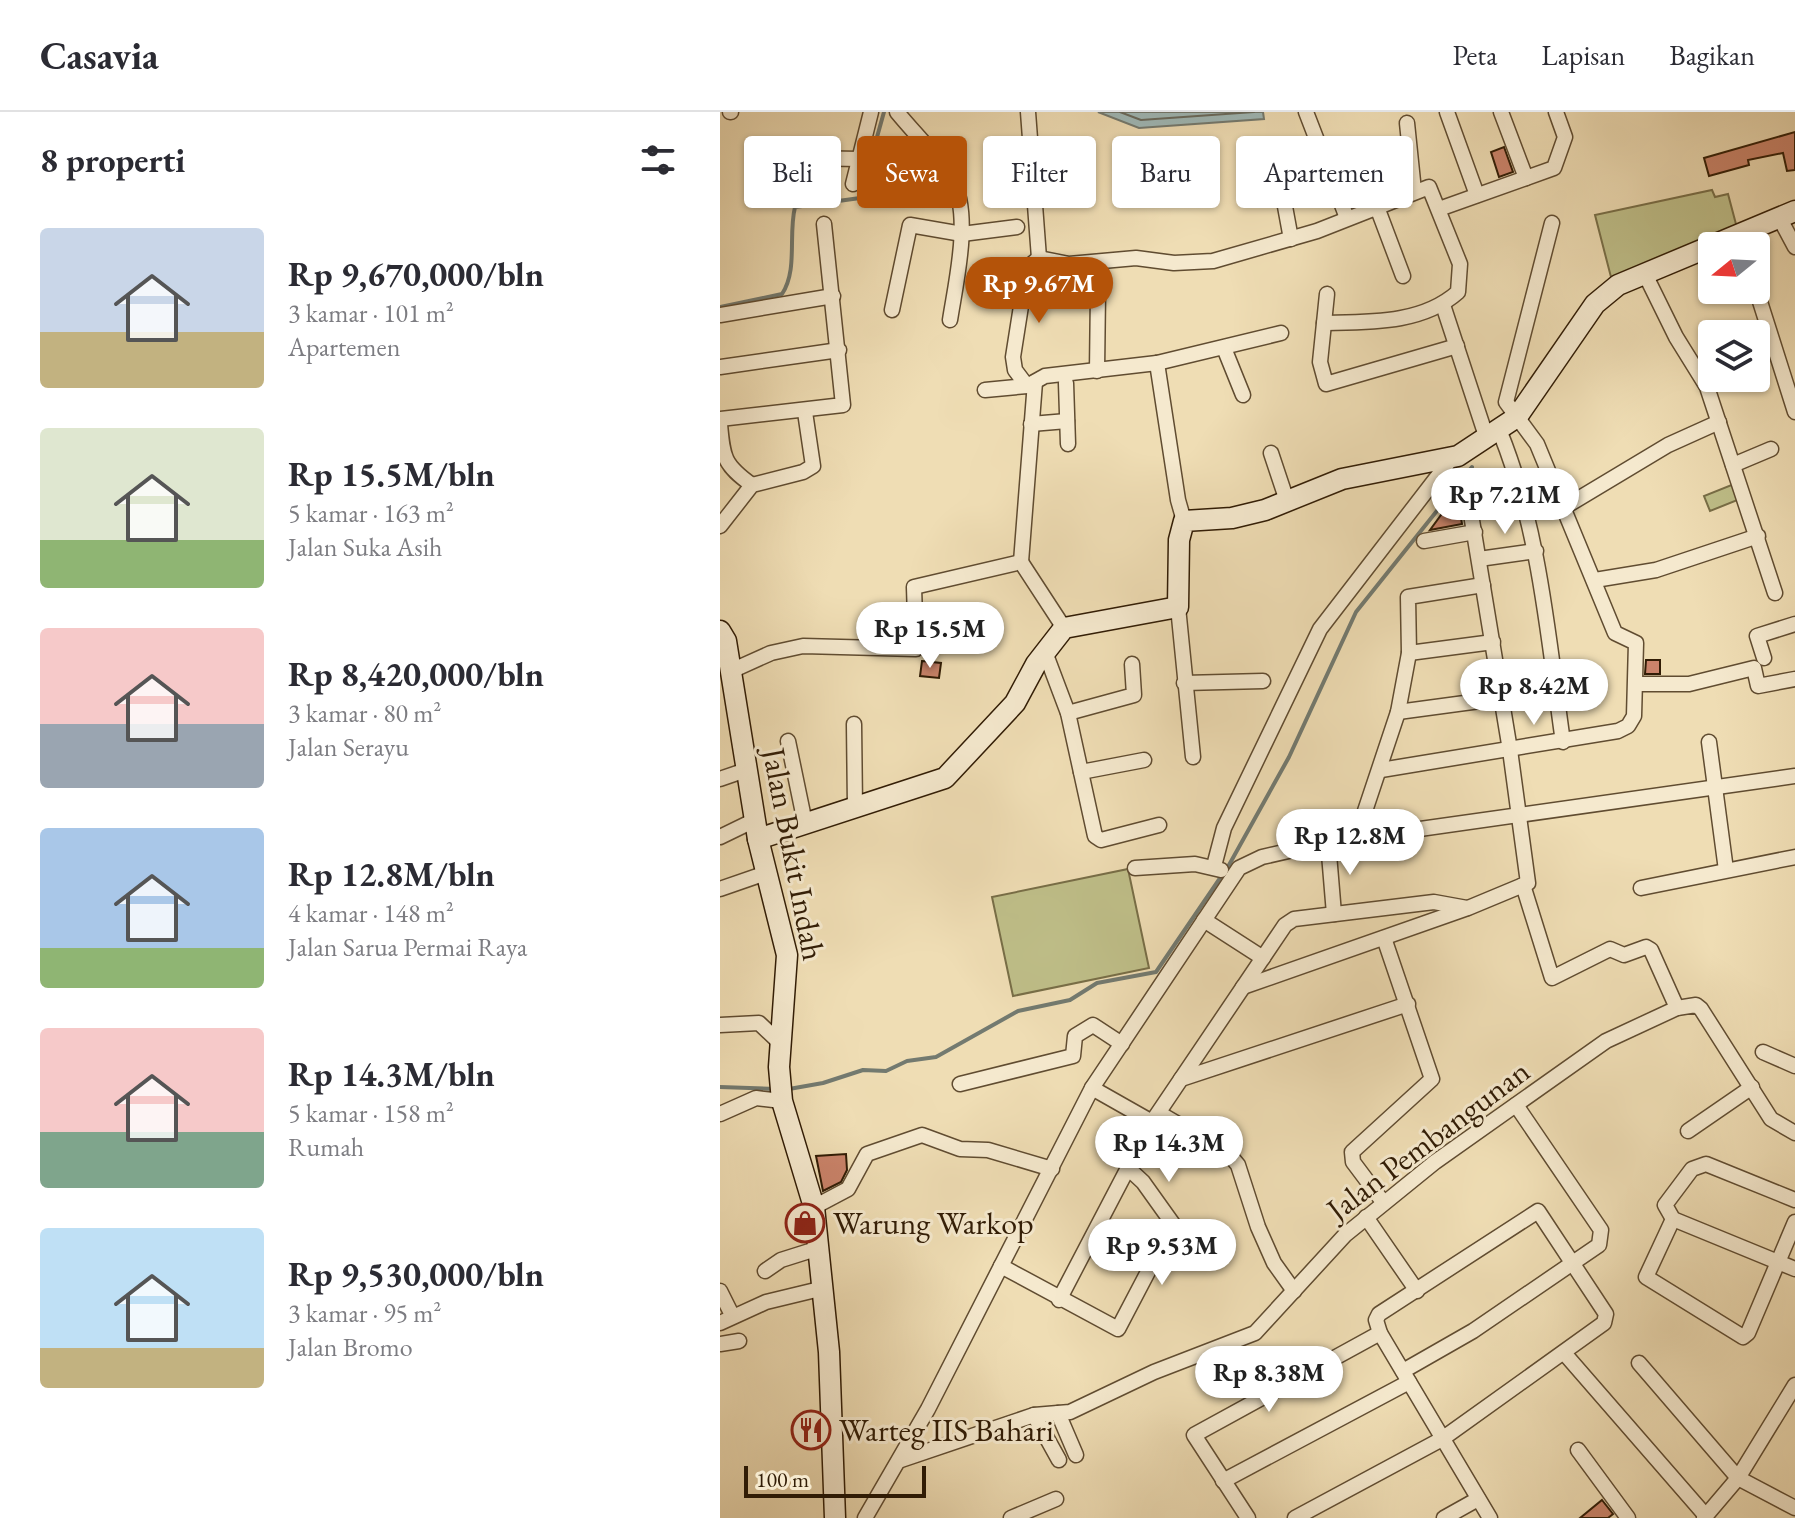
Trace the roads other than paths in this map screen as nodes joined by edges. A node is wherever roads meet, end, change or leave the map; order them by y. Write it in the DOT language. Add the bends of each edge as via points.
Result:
graph roads {
  1 [pos="871,112"];
  2 [pos="897,112"];
  3 [pos="1028,112"];
  4 [pos="1306,112"];
  5 [pos="1447,112"];
  6 [pos="1501,112"];
  7 [pos="1556,112"];
  8 [pos="1407,123"];
  9 [pos="865,136"];
  10 [pos="917,136"];
  11 [pos="1315,136"];
  12 [pos="857,170"];
  13 [pos="1526,178"];
  14 [pos="853,184"];
  15 [pos="1414,191"];
  16 [pos="1477,195"];
  17 [pos="959,208"];
  18 [pos="1285,208"];
  19 [pos="1343,208"];
  20 [pos="1374,208"];
  21 [pos="1377,208"];
  22 [pos="1439,209"];
  23 [pos="1347,218"];
  24 [pos="1785,219"];
  25 [pos="1552,223"];
  26 [pos="824,224"];
  27 [pos="1017,227"];
  28 [pos="1756,232"];
  29 [pos="962,234"];
  30 [pos="1291,239"];
  31 [pos="1795,247"];
  32 [pos="1698,253"];
  33 [pos="1039,258"];
  34 [pos="1644,272"];
  35 [pos="1403,276"];
  36 [pos="1098,292"];
  37 [pos="1327,294"];
  38 [pos="833,296"];
  39 [pos="1761,304"];
  40 [pos="1443,305"];
  41 [pos="892,310"];
  42 [pos="720,315"];
  43 [pos="950,320"];
  44 [pos="1324,323"];
  45 [pos="1281,333"];
  46 [pos="1457,346"];
  47 [pos="1224,348"];
  48 [pos="839,350"];
  49 [pos="1157,363"];
  50 [pos="720,367"];
  51 [pos="1097,371"];
  52 [pos="1066,383"];
  53 [pos="1031,384"];
  54 [pos="985,390"];
  55 [pos="1243,395"];
  56 [pos="1476,407"];
  57 [pos="1512,410"];
  58 [pos="805,412"];
  59 [pos="1795,412"];
  60 [pos="1067,421"];
  61 [pos="720,422"];
  62 [pos="1719,422"];
  63 [pos="1031,424"];
  64 [pos="1494,436"];
  65 [pos="1068,444"];
  66 [pos="1771,449"];
  67 [pos="1271,453"];
  68 [pos="1451,459"];
  69 [pos="1733,465"];
  70 [pos="1466,484"];
  71 [pos="752,485"];
  72 [pos="1287,501"];
  73 [pos="1563,508"];
  74 [pos="1184,521"];
  75 [pos="720,526"];
  76 [pos="1475,532"];
  77 [pos="1758,536"];
  78 [pos="1424,541"];
  79 [pos="1536,551"];
  80 [pos="1479,559"];
  81 [pos="1021,562"];
  82 [pos="1595,580"];
  83 [pos="1483,585"];
  84 [pos="1775,593"];
  85 [pos="1178,607"];
  86 [pos="1795,624"];
  87 [pos="1064,628"];
  88 [pos="720,631"];
  89 [pos="1493,642"];
  90 [pos="1045,652"];
  91 [pos="1409,653"];
  92 [pos="1764,658"];
  93 [pos="1132,664"];
  94 [pos="731,671"];
  95 [pos="1795,679"];
  96 [pos="1263,681"];
  97 [pos="1184,683"];
  98 [pos="1637,684"];
  99 [pos="1502,698"];
  100 [pos="1398,712"];
  101 [pos="1068,713"];
  102 [pos="854,724"];
  103 [pos="788,741"];
  104 [pos="1563,742"];
  105 [pos="1709,742"];
  106 [pos="1510,750"];
  107 [pos="1193,757"];
  108 [pos="1144,760"];
  109 [pos="746,770"];
  110 [pos="1381,770"];
  111 [pos="1081,772"];
  112 [pos="1795,776"];
  113 [pos="720,779"];
  114 [pos="1716,788"];
  115 [pos="855,807"];
  116 [pos="1520,817"];
  117 [pos="805,823"];
  118 [pos="1159,825"];
  119 [pos="756,830"];
  120 [pos="720,837"];
  121 [pos="1356,838"];
  122 [pos="1328,842"];
  123 [pos="1795,857"];
  124 [pos="1135,868"];
  125 [pos="1726,870"];
  126 [pos="1224,872"];
  127 [pos="766,873"];
  128 [pos="1523,885"];
  129 [pos="1641,888"];
  130 [pos="720,889"];
  131 [pos="1468,908"];
  132 [pos="1334,914"];
  133 [pos="1204,920"];
  134 [pos="1384,938"];
  135 [pos="1263,958"];
  136 [pos="1243,987"];
  137 [pos="1408,1004"];
  138 [pos="1677,1008"];
  139 [pos="720,1025"];
  140 [pos="779,1042"];
  141 [pos="1122,1044"];
  142 [pos="1763,1052"];
  143 [pos="1795,1066"];
  144 [pos="1181,1079"];
  145 [pos="960,1084"];
  146 [pos="1752,1087"];
  147 [pos="1092,1088"];
  148 [pos="781,1092"];
  149 [pos="1516,1105"];
  150 [pos="720,1114"];
  151 [pos="1156,1118"];
  152 [pos="1688,1131"];
  153 [pos="1795,1133"];
  154 [pos="1052,1169"];
  155 [pos="1129,1169"];
  156 [pos="1795,1200"];
  157 [pos="1383,1202"];
  158 [pos="814,1207"];
  159 [pos="1366,1217"];
  160 [pos="1673,1219"];
  161 [pos="1795,1222"];
  162 [pos="819,1248"];
  163 [pos="1778,1261"];
  164 [pos="1572,1264"];
  165 [pos="1001,1266"];
  166 [pos="1795,1269"];
  167 [pos="765,1271"];
  168 [pos="824,1288"];
  169 [pos="720,1291"];
  170 [pos="1294,1291"];
  171 [pos="1417,1291"];
  172 [pos="1059,1300"];
  173 [pos="726,1319"];
  174 [pos="1380,1333"];
  175 [pos="739,1341"];
  176 [pos="720,1344"];
  177 [pos="1565,1354"];
  178 [pos="1639,1363"];
  179 [pos="1406,1377"];
  180 [pos="1795,1385"];
  181 [pos="1058,1413"];
  182 [pos="1034,1415"];
  183 [pos="1442,1439"];
  184 [pos="1578,1450"];
  185 [pos="1076,1455"];
  186 [pos="901,1460"];
  187 [pos="1059,1460"];
  188 [pos="1738,1478"];
  189 [pos="1223,1481"];
  190 [pos="1056,1499"];
  191 [pos="1478,1499"];
  192 [pos="1794,1504"];
  193 [pos="1035,1513"];
  194 [pos="831,1516"];
  195 [pos="1705,1517"];
  196 [pos="865,1518"];
  197 [pos="1011,1518"];
  198 [pos="1248,1518"];
  199 [pos="1295,1518"];
  200 [pos="1444,1518"];
  201 [pos="1490,1518"];
  202 [pos="1628,1518"];
  203 [pos="1779,1518"];
  1 -- 9 [label="street"];
  2 -- 10 [label="street"];
  3 -- 33 [label="street"];
  4 -- 11 [label="street"];
  5 -- 16 [label="street"];
  6 -- 13 [label="street"];
  7 -- 13 [label="street" via="1565,137 1558,164"];
  8 -- 15 [label="street"];
  12 -- 14 [label="street"];
  13 -- 16 [label="street"];
  15 -- 22 [label="street" via="1429,187"];
  16 -- 22 [label="street"];
  17 -- 29 [label="street"];
  18 -- 30 [label="street"];
  19 -- 23 [label="street"];
  20 -- 23 [label="street"];
  21 -- 35 [label="street"];
  22 -- 40 [label="street" via="1461,277 1458,292"];
  23 -- 30 [label="street"];
  24 -- 28 [label="street"];
  24 -- 31 [label="street"];
  25 -- 57 [label="street"];
  26 -- 38 [label="street"];
  27 -- 29 [label="street"];
  29 -- 41 [label="street" via="916,224 907,229"];
  29 -- 43 [label="street"];
  30 -- 33 [label="street" via="1213,261 1136,258 1069,264"];
  32 -- 34 [label="street"];
  33 -- 53 [label="street" via="1027,268 1013,357 1015,370"];
  34 -- 57 [label="street" via="1595,304"];
  34 -- 62 [label="street" via="1707,387"];
  36 -- 51 [label="street"];
  37 -- 44 [label="street"];
  38 -- 42 [label="street"];
  38 -- 48 [label="street"];
  39 -- 59 [label="street"];
  40 -- 44 [label="street" via="1395,319"];
  40 -- 46 [label="street"];
  44 -- 46 [label="street" via="1320,362 1326,384"];
  45 -- 47 [label="street"];
  46 -- 56 [label="street"];
  47 -- 49 [label="street"];
  47 -- 55 [label="street"];
  48 -- 50 [label="street"];
  48 -- 58 [label="street" via="843,405"];
  49 -- 51 [label="street"];
  49 -- 74 [label="street"];
  51 -- 53 [label="street" via="1045,376"];
  52 -- 60 [label="street"];
  53 -- 54 [label="street"];
  53 -- 63 [label="street"];
  56 -- 57 [label="street"];
  56 -- 64 [label="street"];
  57 -- 64 [label="street"];
  57 -- 73 [label="street" via="1532,435"];
  58 -- 61 [label="street"];
  58 -- 71 [label="street" via="813,466"];
  60 -- 63 [label="street"];
  60 -- 65 [label="street"];
  61 -- 71 [label="street" via="723,458"];
  62 -- 69 [label="street"];
  62 -- 73 [label="street" via="1668,445"];
  63 -- 81 [label="street"];
  64 -- 68 [label="street"];
  64 -- 79 [label="street" via="1518,480"];
  66 -- 69 [label="street"];
  67 -- 72 [label="street"];
  68 -- 72 [label="street" via="1342,479"];
  68 -- 126 [label="street" via="1320,629 1224,828"];
  69 -- 77 [label="street"];
  70 -- 76 [label="street"];
  71 -- 75 [label="street"];
  72 -- 74 [label="street" via="1232,518"];
  73 -- 82 [label="street"];
  74 -- 85 [label="street"];
  76 -- 78 [label="street"];
  76 -- 80 [label="street"];
  77 -- 82 [label="street" via="1656,570"];
  77 -- 84 [label="street"];
  79 -- 80 [label="street"];
  79 -- 104 [label="street"];
  80 -- 83 [label="street"];
  81 -- 87 [label="street"];
  81 -- 94 [label="street" via="916,585 916,649 803,646"];
  82 -- 98 [label="street" via="1615,633 1636,643"];
  83 -- 89 [label="street"];
  83 -- 91 [label="street" via="1408,597"];
  85 -- 87 [label="street"];
  85 -- 97 [label="street"];
  86 -- 92 [label="street" via="1757,636"];
  87 -- 90 [label="street"];
  88 -- 94 [label="street, Jalan Bukit Indah"];
  89 -- 91 [label="street"];
  89 -- 99 [label="street"];
  90 -- 101 [label="street"];
  90 -- 115 [label="street" via="1015,703 945,778"];
  91 -- 100 [label="street"];
  93 -- 101 [label="street" via="1134,695"];
  94 -- 109 [label="street, Jalan Bukit Indah"];
  95 -- 98 [label="street" via="1758,686 1754,668 1689,684"];
  96 -- 97 [label="street"];
  97 -- 107 [label="street"];
  98 -- 104 [label="street" via="1628,726"];
  99 -- 100 [label="street"];
  99 -- 106 [label="street"];
  100 -- 110 [label="street"];
  101 -- 111 [label="street"];
  102 -- 115 [label="street"];
  103 -- 117 [label="street"];
  104 -- 106 [label="street"];
  105 -- 114 [label="street"];
  106 -- 110 [label="street"];
  106 -- 116 [label="street"];
  108 -- 111 [label="street"];
  109 -- 113 [label="street"];
  109 -- 119 [label="street, Jalan Bukit Indah"];
  110 -- 121 [label="street"];
  111 -- 118 [label="street" via="1098,839"];
  112 -- 114 [label="street"];
  114 -- 116 [label="street"];
  114 -- 125 [label="street"];
  115 -- 117 [label="street"];
  116 -- 121 [label="street"];
  116 -- 128 [label="street" via="1529,879"];
  117 -- 119 [label="street"];
  119 -- 120 [label="street"];
  119 -- 127 [label="street, Jalan Bukit Indah"];
  121 -- 122 [label="street"];
  122 -- 126 [label="street"];
  122 -- 132 [label="street"];
  123 -- 125 [label="street"];
  124 -- 126 [label="street"];
  125 -- 129 [label="street"];
  126 -- 133 [label="street"];
  127 -- 130 [label="street"];
  127 -- 140 [label="street, Jalan Bukit Indah" via="788,970"];
  128 -- 131 [label="street"];
  128 -- 138 [label="street" via="1552,978 1610,949 1624,955 1646,947"];
  131 -- 132 [label="street" via="1434,902"];
  131 -- 134 [label="street"];
  132 -- 135 [label="street" via="1289,921"];
  133 -- 135 [label="street"];
  133 -- 141 [label="street"];
  134 -- 136 [label="street"];
  134 -- 137 [label="street"];
  135 -- 136 [label="street"];
  136 -- 144 [label="street"];
  137 -- 144 [label="street"];
  137 -- 157 [label="street" via="1432,1079 1370,1133 1352,1157"];
  138 -- 146 [label="street, Jalan Pembangunan" via="1696,1005"];
  138 -- 149 [label="street, Jalan Pembangunan" via="1606,1041"];
  139 -- 140 [label="street" via="759,1023"];
  140 -- 148 [label="street, Jalan Bukit Indah"];
  141 -- 145 [label="street" via="1090,1026 1075,1036 1073,1056"];
  141 -- 147 [label="street"];
  142 -- 143 [label="street"];
  144 -- 151 [label="street"];
  146 -- 152 [label="street"];
  146 -- 153 [label="street" via="1775,1124"];
  147 -- 151 [label="street"];
  147 -- 154 [label="street"];
  148 -- 150 [label="street"];
  148 -- 158 [label="street, Jalan Bukit Indah"];
  149 -- 157 [label="street, Jalan Pembangunan"];
  149 -- 164 [label="street" via="1601,1230 1599,1245"];
  151 -- 155 [label="street"];
  151 -- 170 [label="street" via="1228,1153 1238,1165 1263,1239"];
  154 -- 158 [label="street" via="922,1135 867,1154 848,1189"];
  154 -- 165 [label="street"];
  155 -- 172 [label="street"];
  155 -- 172 [label="street" via="1173,1224 1118,1329"];
  156 -- 160 [label="street" via="1701,1165 1666,1202"];
  157 -- 159 [label="street, Jalan Pembangunan"];
  158 -- 162 [label="street, Jalan Bukit Indah"];
  159 -- 170 [label="street, Jalan Pembangunan"];
  159 -- 171 [label="street"];
  160 -- 163 [label="street"];
  160 -- 163 [label="street" via="1646,1277 1743,1337"];
  161 -- 163 [label="street"];
  162 -- 167 [label="street"];
  162 -- 168 [label="street, Jalan Bukit Indah"];
  163 -- 166 [label="street"];
  164 -- 171 [label="street" via="1536,1211"];
  164 -- 177 [label="street" via="1607,1318"];
  164 -- 179 [label="street"];
  165 -- 172 [label="street"];
  165 -- 186 [label="street"];
  168 -- 173 [label="street" via="766,1302"];
  168 -- 194 [label="street, Jalan Bukit Indah"];
  169 -- 173 [label="street"];
  170 -- 181 [label="street, Jalan Pembangunan" via="1255,1333"];
  171 -- 174 [label="street" via="1379,1314"];
  174 -- 179 [label="street"];
  174 -- 189 [label="street" via="1197,1432 1195,1439"];
  175 -- 176 [label="street"];
  177 -- 183 [label="street"];
  177 -- 195 [label="street"];
  178 -- 188 [label="street"];
  179 -- 183 [label="street"];
  179 -- 189 [label="street"];
  180 -- 188 [label="street"];
  181 -- 182 [label="street, Jalan Pembangunan"];
  181 -- 185 [label="street"];
  182 -- 186 [label="street, Jalan Pembangunan"];
  182 -- 187 [label="street"];
  183 -- 191 [label="street"];
  183 -- 199 [label="street"];
  184 -- 202 [label="street"];
  186 -- 196 [label="street"];
  188 -- 192 [label="street"];
  188 -- 195 [label="street"];
  189 -- 198 [label="street"];
  190 -- 193 [label="street"];
  191 -- 200 [label="street"];
  191 -- 201 [label="street"];
  192 -- 203 [label="street"];
  193 -- 197 [label="street"];
}
